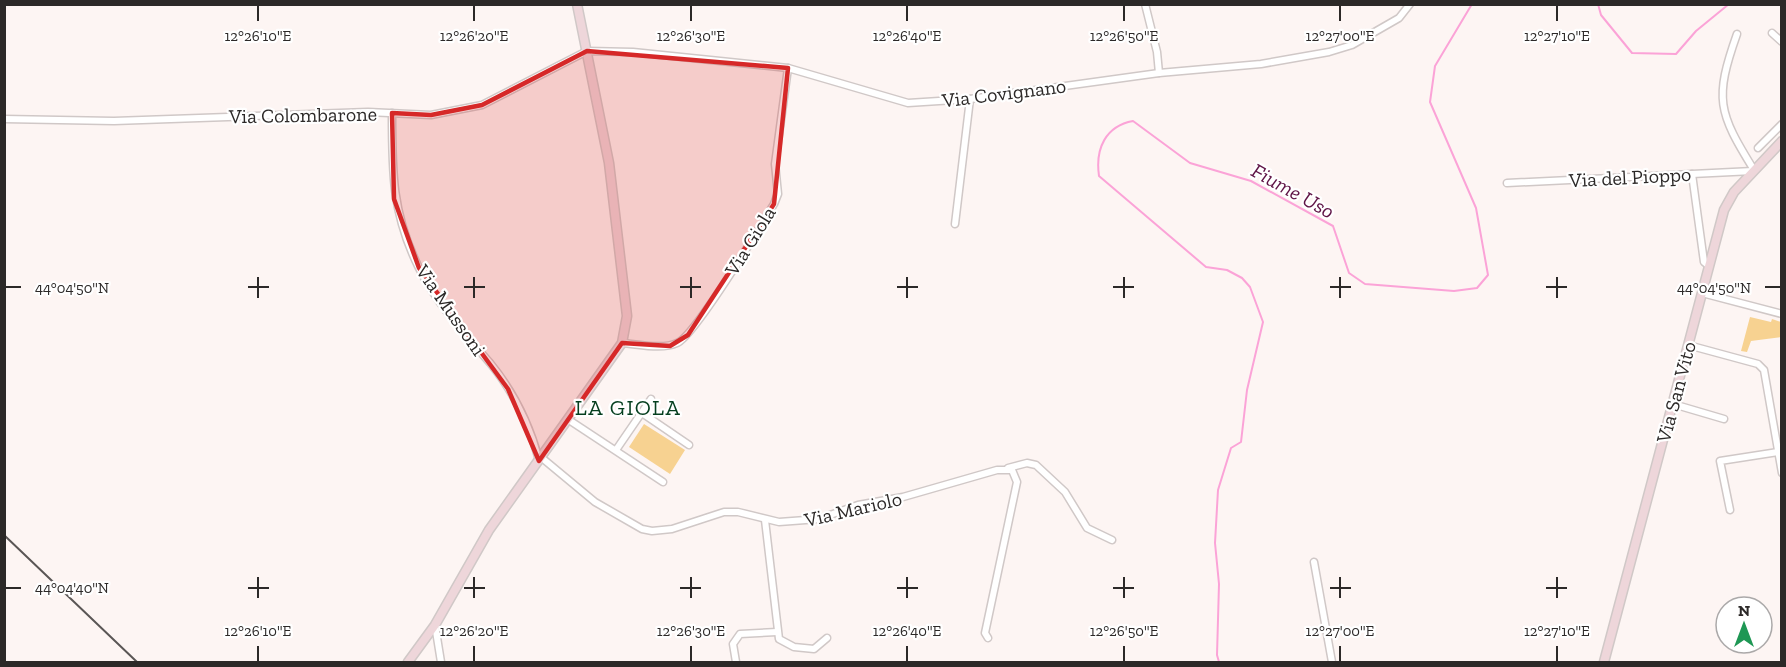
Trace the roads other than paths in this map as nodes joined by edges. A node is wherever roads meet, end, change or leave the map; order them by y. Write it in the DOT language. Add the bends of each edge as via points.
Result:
graph roads {
  1 [pos="577,4"];
  2 [pos="1145,4"];
  3 [pos="1410,4"];
  4 [pos="1772,33"];
  5 [pos="1737,34"];
  6 [pos="1782,42"];
  7 [pos="587,51"];
  8 [pos="788,68"];
  9 [pos="1159,74"];
  10 [pos="970,99"];
  11 [pos="392,113"];
  12 [pos="4,119"];
  13 [pos="1782,124"];
  14 [pos="1767,140"];
  15 [pos="1782,141"];
  16 [pos="1758,148"];
  17 [pos="1774,148"];
  18 [pos="1754,170"];
  19 [pos="1692,174"];
  20 [pos="1507,183"];
  21 [pos="955,224"];
  22 [pos="1709,266"];
  23 [pos="1702,293"];
  24 [pos="1782,314"];
  25 [pos="622,342"];
  26 [pos="1688,345"];
  27 [pos="651,399"];
  28 [pos="1672,404"];
  29 [pos="642,413"];
  30 [pos="1724,419"];
  31 [pos="569,420"];
  32 [pos="689,445"];
  33 [pos="616,450"];
  34 [pos="1778,452"];
  35 [pos="541,459"];
  36 [pos="1007,468"];
  37 [pos="1782,472"];
  38 [pos="663,482"];
  39 [pos="1730,510"];
  40 [pos="765,520"];
  41 [pos="1112,540"];
  42 [pos="1314,562"];
  43 [pos="435,625"];
  44 [pos="777,632"];
  45 [pos="827,638"];
  46 [pos="988,638"];
  47 [pos="408,663"];
  48 [pos="441,663"];
  49 [pos="736,663"];
  50 [pos="1332,663"];
  51 [pos="1604,663"];
  1 -- 7 [label="street"];
  2 -- 9 [label="street"];
  3 -- 9 [label="street, Via Covignano" via="1399,18 1352,45 1329,52 1261,64"];
  4 -- 6 [label="street"];
  5 -- 18 [label="street" via="1721,93 1732,135"];
  7 -- 8 [label="street, Via Covignano"];
  7 -- 11 [label="street, Via Colombarone" via="482,105 431,115"];
  7 -- 25 [label="street" via="609,163 627,316"];
  8 -- 10 [label="street, Via Covignano" via="908,103"];
  8 -- 25 [label="street, Via Giola" via="775,164 778,194 774,204 714,298 680,342 670,346"];
  9 -- 10 [label="street, Via Covignano"];
  10 -- 21 [label="street"];
  11 -- 12 [label="street, Via Colombarone" via="114,121"];
  11 -- 35 [label="street, Via Mussoni" via="394,199 419,268 457,325 508,389"];
  13 -- 14 [label="street"];
  14 -- 16 [label="street"];
  14 -- 17 [label="street"];
  15 -- 17 [label="street, Via San Vito"];
  17 -- 18 [label="street, Via San Vito"];
  18 -- 19 [label="street, Via del Pioppo"];
  18 -- 22 [label="street, Via San Vito" via="1724,210"];
  19 -- 20 [label="street, Via del Pioppo"];
  19 -- 22 [label="street" via="1704,262"];
  22 -- 23 [label="street, Via San Vito"];
  23 -- 24 [label="street"];
  23 -- 26 [label="street, Via San Vito"];
  25 -- 31 [label="street"];
  26 -- 28 [label="street, Via San Vito"];
  26 -- 34 [label="street" via="1758,364 1764,370"];
  27 -- 29 [label="street"];
  28 -- 30 [label="street"];
  28 -- 51 [label="street, Via San Vito"];
  29 -- 32 [label="street"];
  29 -- 33 [label="street"];
  31 -- 33 [label="street"];
  31 -- 35 [label="street"];
  33 -- 38 [label="street"];
  34 -- 37 [label="street"];
  34 -- 39 [label="street" via="1720,461"];
  35 -- 40 [label="street, Via Mariolo" via="595,502 642,529 662,531 724,512"];
  35 -- 43 [label="street" via="489,530"];
  36 -- 40 [label="street, Via Mariolo" via="903,497 858,505 819,519"];
  36 -- 41 [label="street, Via Mariolo" via="1036,465 1065,492 1087,528"];
  36 -- 46 [label="street" via="1017,482 985,633"];
  40 -- 44 [label="street"];
  42 -- 50 [label="street"];
  43 -- 47 [label="street"];
  43 -- 48 [label="street"];
  44 -- 45 [label="street" via="783,643 794,647 814,649"];
  44 -- 49 [label="street" via="740,634 733,645"];
}
